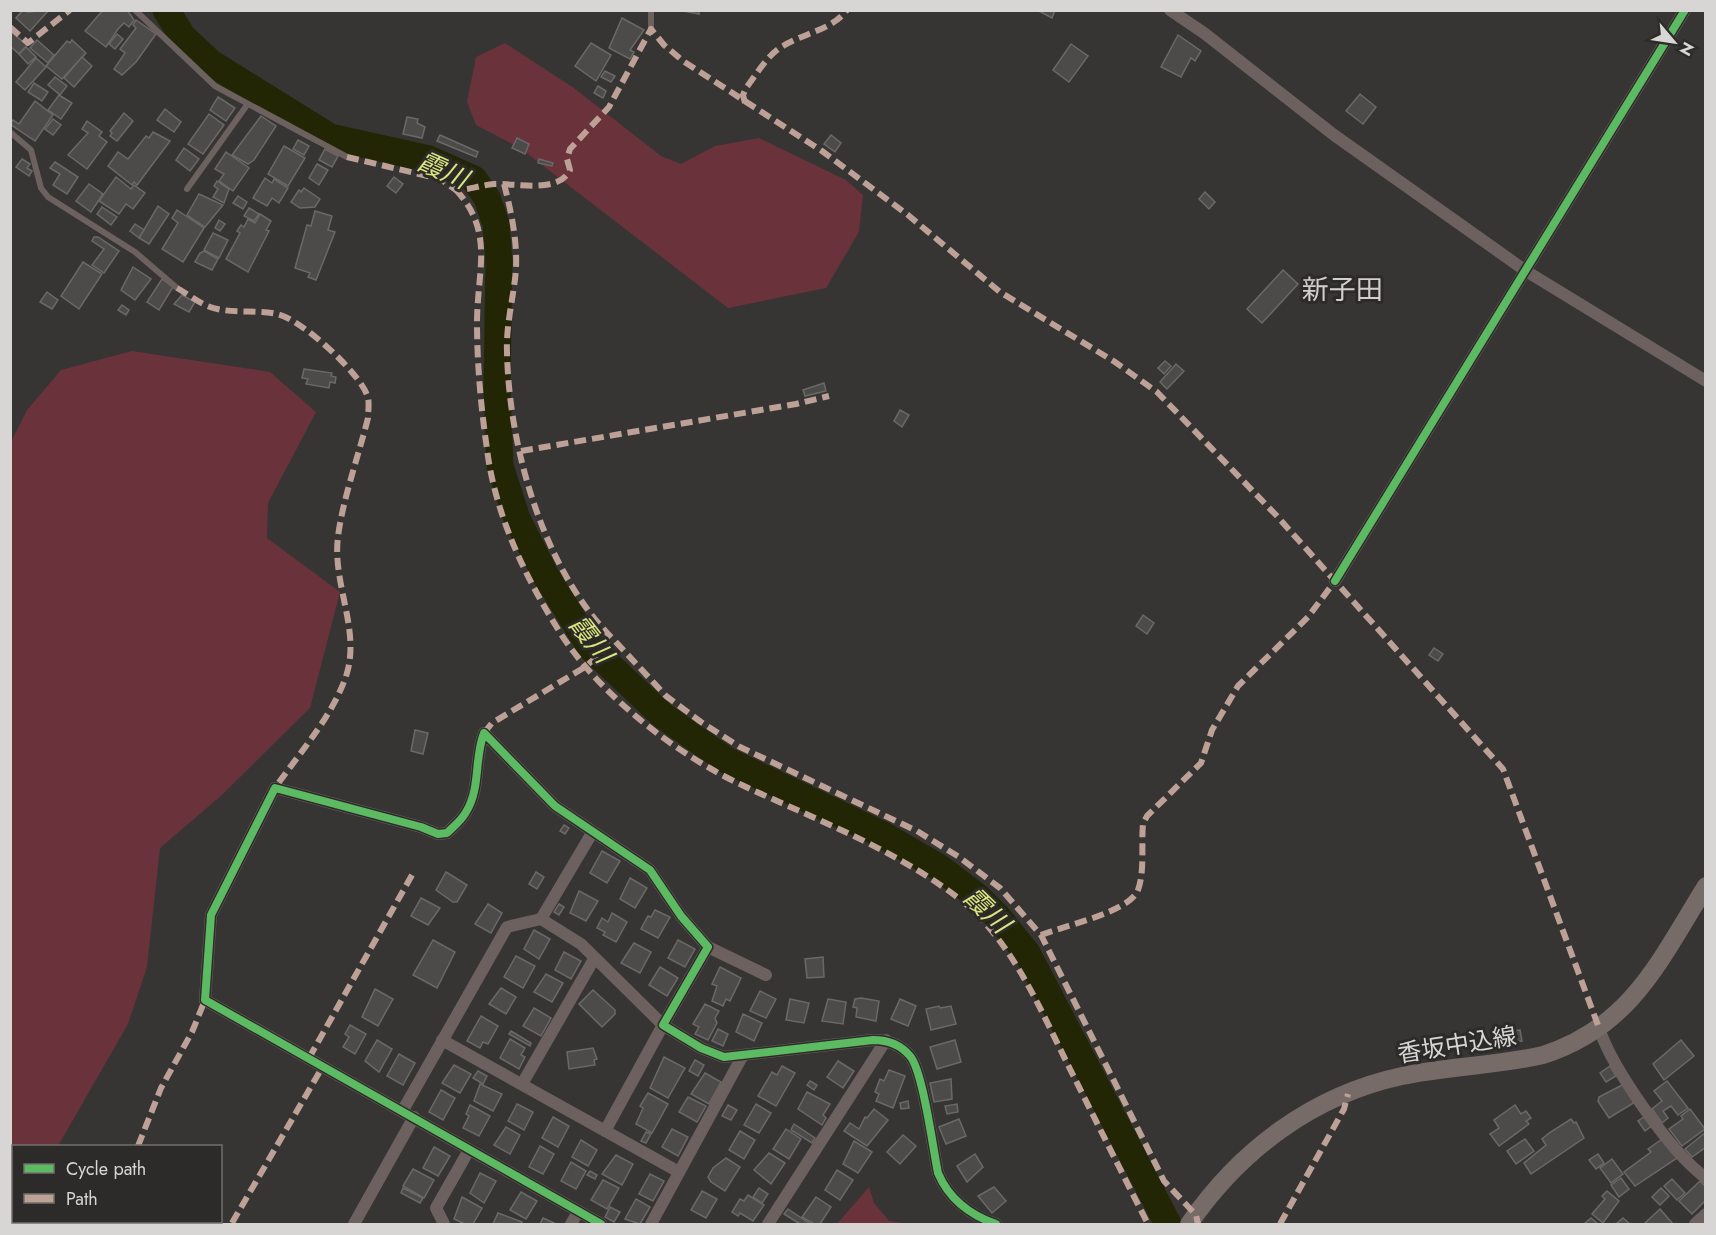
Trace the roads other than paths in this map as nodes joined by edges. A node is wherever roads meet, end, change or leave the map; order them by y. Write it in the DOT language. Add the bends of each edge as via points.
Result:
graph roads {
  1 [pos="135,10"];
  2 [pos="651,10"];
  3 [pos="1170,10"];
  4 [pos="1685,10"];
  5 [pos="651,29"];
  6 [pos="247,105"];
  7 [pos="10,132"];
  8 [pos="347,157"];
  9 [pos="187,189"];
  10 [pos="1526,271"];
  11 [pos="177,288"];
  12 [pos="1706,381"];
  13 [pos="1335,582"];
  14 [pos="592,833"];
  15 [pos="1706,886"];
  16 [pos="540,919"];
  17 [pos="708,947"];
  18 [pos="594,959"];
  19 [pos="766,975"];
  20 [pos="663,1025"];
  21 [pos="1599,1028"];
  22 [pos="442,1040"];
  23 [pos="886,1040"];
  24 [pos="743,1055"];
  25 [pos="522,1084"];
  26 [pos="409,1114"];
  27 [pos="605,1131"];
  28 [pos="469,1150"];
  29 [pos="679,1172"];
  30 [pos="1706,1178"];
  31 [pos="578,1212"];
  32 [pos="1706,1214"];
  33 [pos="354,1224"];
  34 [pos="444,1224"];
  35 [pos="571,1224"];
  36 [pos="602,1224"];
  37 [pos="651,1224"];
  38 [pos="768,1224"];
  39 [pos="996,1224"];
  40 [pos="1189,1224"];
  41 [pos="1695,1224"];
  1 -- 6 [label="lane" via="215,86"];
  2 -- 5 [label="lane"];
  3 -- 10 [label="street" via="1334,135"];
  4 -- 10 [label="street"];
  6 -- 8 [label="lane"];
  6 -- 9 [label="lane"];
  7 -- 11 [label="lane" via="31,150 41,188 48,197 135,252"];
  10 -- 12 [label="street"];
  10 -- 13 [label="street"];
  14 -- 16 [label="street"];
  14 -- 17 [label="street" via="650,870"];
  14 -- 26 [label="street" via="545,798 484,734 472,801 447,833 438,834 275,788 211,915 205,1000"];
  15 -- 21 [label="main road, 香坂中込線" via="1653,972 1626,1005"];
  16 -- 18 [label="street" via="581,944"];
  16 -- 22 [label="street" via="507,927"];
  17 -- 19 [label="street"];
  17 -- 20 [label="street"];
  18 -- 20 [label="street"];
  18 -- 25 [label="street"];
  20 -- 24 [label="street" via="724,1057"];
  20 -- 27 [label="street"];
  21 -- 30 [label="street" via="1605,1044 1661,1130 1692,1168"];
  21 -- 40 [label="main road, 香坂中込線" via="1543,1055 1403,1076 1320,1105 1261,1144 1225,1177"];
  22 -- 25 [label="street"];
  22 -- 26 [label="street"];
  23 -- 24 [label="street"];
  23 -- 38 [label="street"];
  23 -- 39 [label="street" via="898,1044 912,1057 944,1187 978,1217"];
  24 -- 29 [label="street"];
  25 -- 27 [label="street"];
  26 -- 28 [label="street"];
  26 -- 33 [label="street"];
  27 -- 29 [label="street"];
  28 -- 31 [label="street"];
  28 -- 34 [label="street" via="436,1208"];
  29 -- 37 [label="street"];
  31 -- 35 [label="street"];
  31 -- 36 [label="street"];
  32 -- 41 [label="street"];
}
